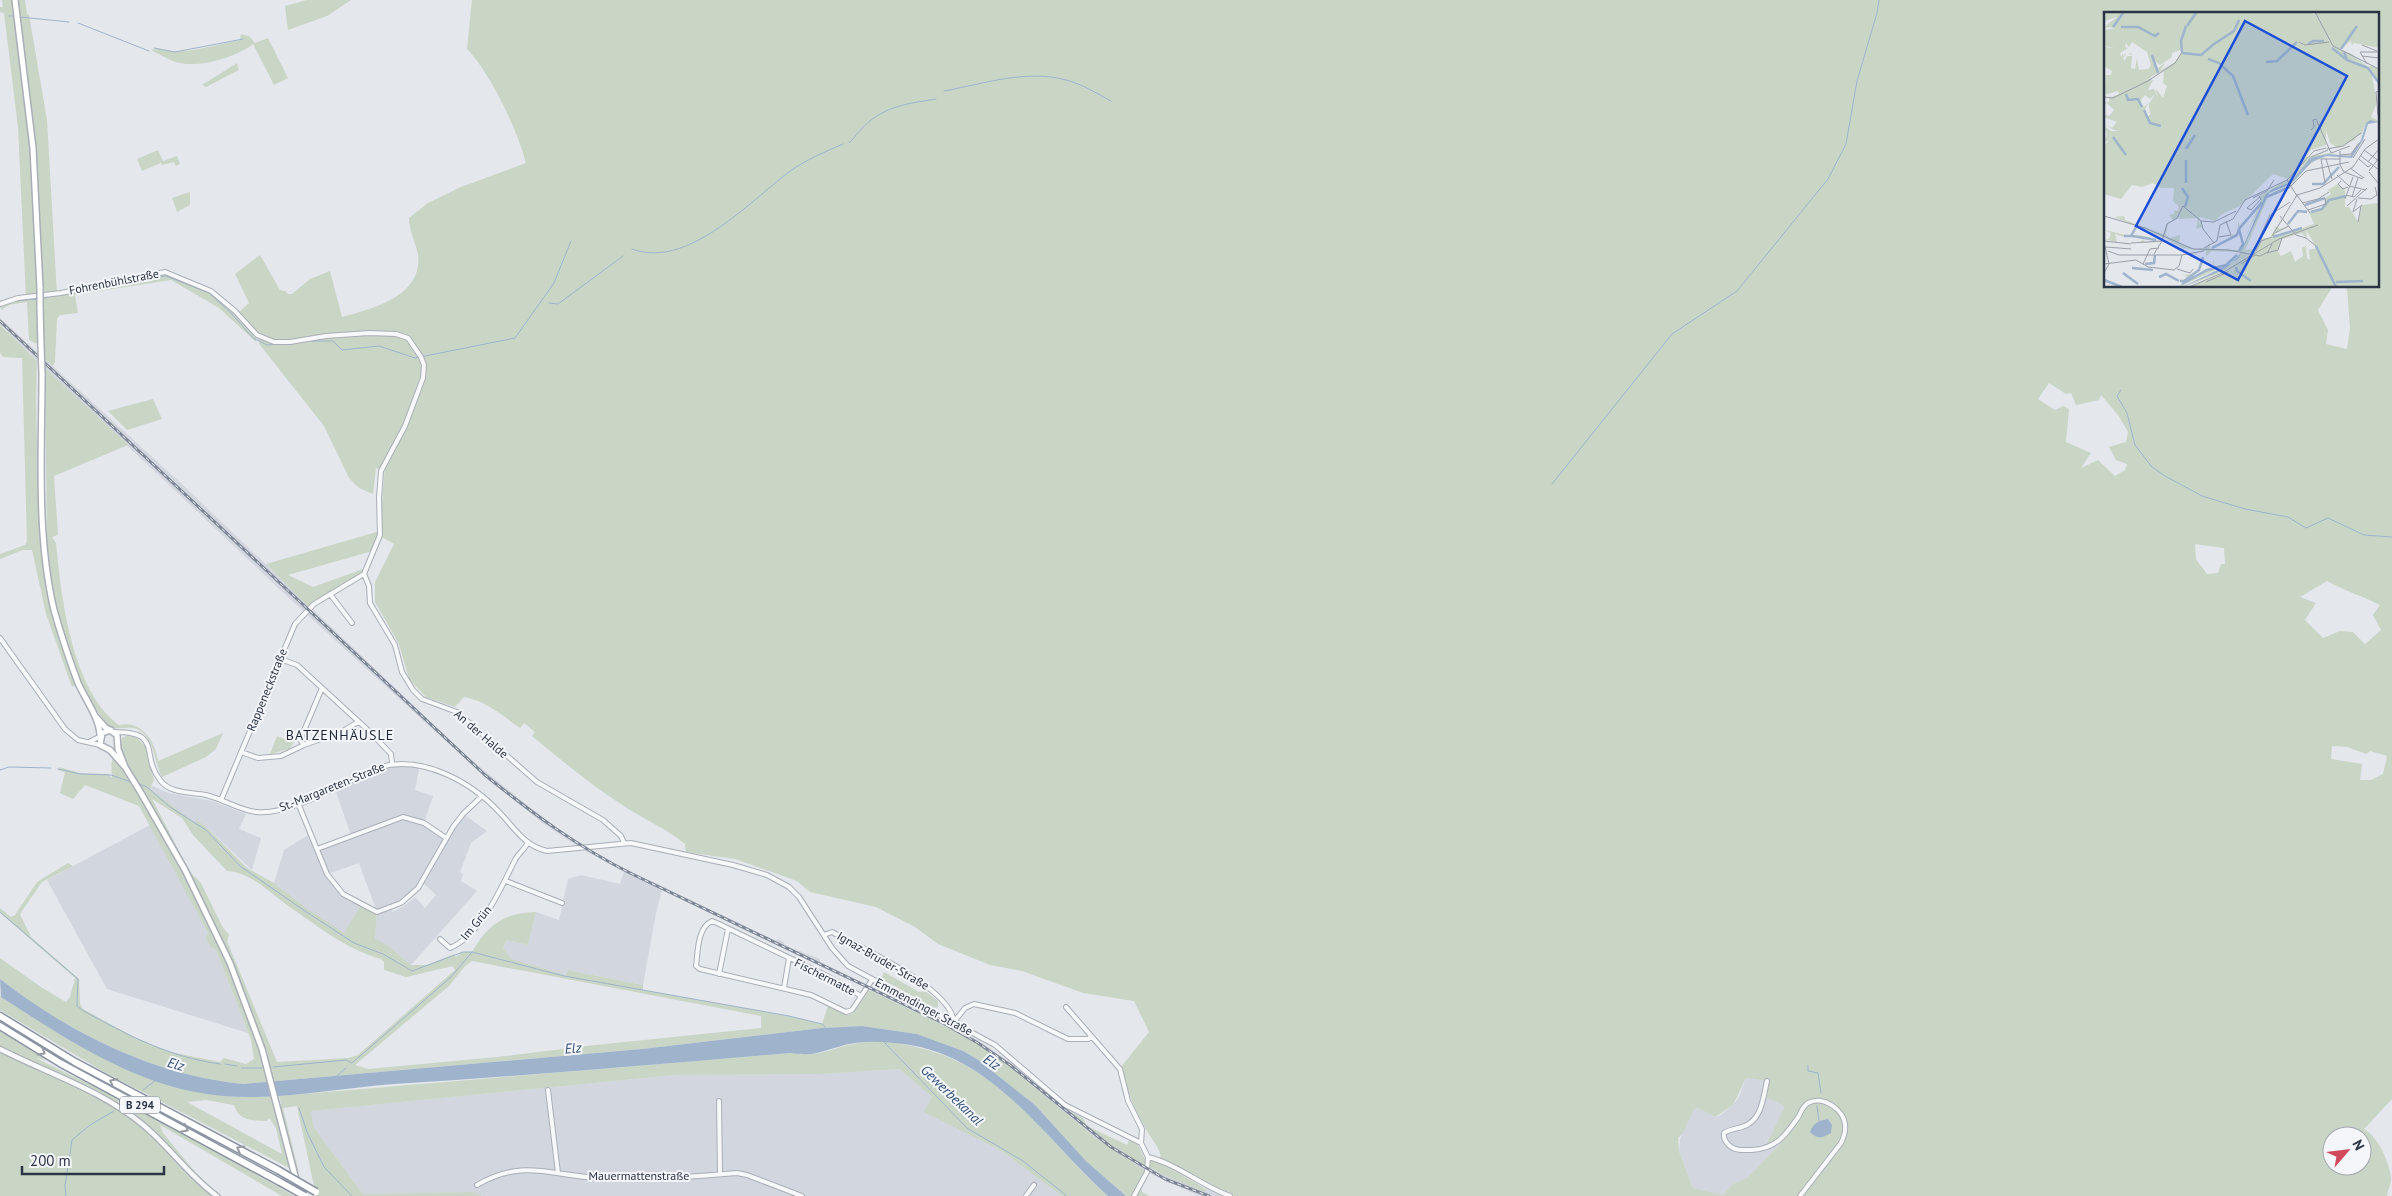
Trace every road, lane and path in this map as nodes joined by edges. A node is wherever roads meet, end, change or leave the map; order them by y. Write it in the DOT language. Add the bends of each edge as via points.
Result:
graph roads {
  1 [pos="15,2"];
  2 [pos="0,304"];
  3 [pos="364,574"];
  4 [pos="330,594"];
  5 [pos="352,623"];
  6 [pos="0,638"];
  7 [pos="280,659"];
  8 [pos="322,688"];
  9 [pos="95,716"];
  10 [pos="358,722"];
  11 [pos="113,731"];
  12 [pos="125,732"];
  13 [pos="100,736"];
  14 [pos="89,742"];
  15 [pos="119,742"];
  16 [pos="100,744"];
  17 [pos="304,745"];
  18 [pos="110,750"];
  19 [pos="241,752"];
  20 [pos="392,763"];
  21 [pos="125,767"];
  22 [pos="482,796"];
  23 [pos="221,800"];
  24 [pos="298,803"];
  25 [pos="446,838"];
  26 [pos="624,842"];
  27 [pos="527,844"];
  28 [pos="317,849"];
  29 [pos="506,881"];
  30 [pos="562,903"];
  31 [pos="728,929"];
  32 [pos="824,935"];
  33 [pos="440,939"];
  34 [pos="789,958"];
  35 [pos="719,974"];
  36 [pos="872,980"];
  37 [pos="784,988"];
  38 [pos="861,996"];
  39 [pos="1066,1007"];
  40 [pos="0,1016"];
  41 [pos="954,1022"];
  42 [pos="0,1026"];
  43 [pos="1091,1037"];
  44 [pos="0,1049"];
  45 [pos="1767,1081"];
  46 [pos="548,1090"];
  47 [pos="719,1101"];
  48 [pos="1141,1143"];
  49 [pos="1148,1157"];
  50 [pos="558,1173"];
  51 [pos="720,1174"];
  52 [pos="476,1185"];
  53 [pos="1034,1185"];
  54 [pos="217,1196"];
  55 [pos="300,1196"];
  56 [pos="305,1196"];
  57 [pos="323,1196"];
  58 [pos="802,1196"];
  59 [pos="1026,1196"];
  60 [pos="1134,1196"];
  61 [pos="1230,1196"];
  62 [pos="1800,1196"];
  1 -- 9 [label="main road, bridge" via="33,148 40,288 44,546 61,634 78,683"];
  2 -- 3 [label="street, Fohrenbühlstraße" via="165,272 211,291 256,335 274,342 326,336 396,334 408,338 424,365 422,384 405,426 384,463 379,498 380,536"];
  3 -- 4 [label="street, Rappeneckstraße"];
  3 -- 26 [label="street, An der Halde" via="370,603 395,645 402,672 413,690 422,699 457,712 537,782 603,820"];
  4 -- 5 [label="street"];
  4 -- 7 [label="street, Rappeneckstraße" via="299,618"];
  6 -- 14 [label="street" via="53,715 74,737"];
  7 -- 8 [label="street" via="296,665"];
  7 -- 19 [label="street, Rappeneckstraße"];
  8 -- 10 [label="street"];
  8 -- 17 [label="street" via="300,740"];
  9 -- 11 [label="main road"];
  9 -- 13 [label="main road"];
  10 -- 17 [label="street"];
  10 -- 20 [label="street" via="391,754"];
  11 -- 12 [label="street, St.-Margareten-Straße"];
  11 -- 13 [label="main road" via="105,731"];
  11 -- 15 [label="main road"];
  12 -- 15 [label="street"];
  12 -- 23 [label="street, St.-Margareten-Straße" via="135,732 145,741 162,784"];
  13 -- 14 [label="street"];
  13 -- 16 [label="main road"];
  14 -- 16 [label="street"];
  15 -- 18 [label="main road"];
  15 -- 21 [label="main road"];
  16 -- 18 [label="main road"];
  17 -- 19 [label="street" via="270,759"];
  18 -- 21 [label="main road"];
  19 -- 23 [label="street, Rappeneckstraße"];
  20 -- 22 [label="street, St.-Margareten-Straße" via="416,764 454,779"];
  20 -- 24 [label="street, St.-Margareten-Straße"];
  21 -- 55 [label="main road" via="185,870 230,963 270,1075"];
  22 -- 25 [label="street" via="462,815"];
  22 -- 27 [label="street, St.-Margareten-Straße"];
  23 -- 24 [label="street, St.-Margareten-Straße" via="256,812 280,810"];
  24 -- 28 [label="street"];
  25 -- 28 [label="street" via="424,823 403,817"];
  25 -- 28 [label="street" via="418,888 401,903 377,912 343,894 327,874"];
  26 -- 27 [label="street" via="547,851"];
  26 -- 32 [label="street, Emmendinger Straße" via="767,874 799,897"];
  27 -- 29 [label="street, Im Grün" via="516,858"];
  29 -- 30 [label="street"];
  29 -- 33 [label="street, Im Grün" via="493,903 458,945 450,948"];
  31 -- 34 [label="street, Fischermatte"];
  31 -- 35 [label="street"];
  31 -- 35 [label="street, Fischermatte" via="712,921 700,939 696,966"];
  32 -- 36 [label="street, Emmendinger Straße" via="845,963"];
  32 -- 41 [label="street, Ignaz-Bruder-Straße" via="832,932 910,974 950,1006"];
  34 -- 37 [label="street, Fischermatte"];
  34 -- 38 [label="street, Fischermatte"];
  35 -- 37 [label="street, Fischermatte"];
  36 -- 38 [label="street, Fischermatte"];
  36 -- 41 [label="street, Emmendinger Straße"];
  37 -- 38 [label="street, Fischermatte" via="811,995 846,1012 852,1010"];
  39 -- 43 [label="street"];
  57 -- 40 [label="highway, B 294, one-way, bridge" via="75,1062"];
  41 -- 43 [label="street" via="965,1008 974,1004 1020,1015 1068,1039"];
  41 -- 48 [label="street, Emmendinger Straße" via="995,1045 1065,1105"];
  42 -- 56 [label="highway, B 294, one-way, bridge" via="60,1063"];
  43 -- 48 [label="street" via="1120,1068 1128,1101 1142,1129"];
  44 -- 54 [label="street" via="120,1108 164,1143 205,1188"];
  45 -- 62 [label="street" via="1755,1120 1724,1133 1725,1141 1732,1148 1769,1148 1780,1141 1805,1105 1812,1101 1834,1106 1845,1122 1841,1144"];
  46 -- 50 [label="street"];
  47 -- 51 [label="street"];
  48 -- 49 [label="street"];
  49 -- 60 [label="street" via="1147,1172"];
  49 -- 61 [label="street"];
  50 -- 51 [label="street, Mauermattenstraße" via="598,1178"];
  50 -- 52 [label="street, Mauermattenstraße" via="524,1168 487,1178"];
  51 -- 58 [label="street, Mauermattenstraße" via="747,1175"];
  53 -- 59 [label="street"];
}
